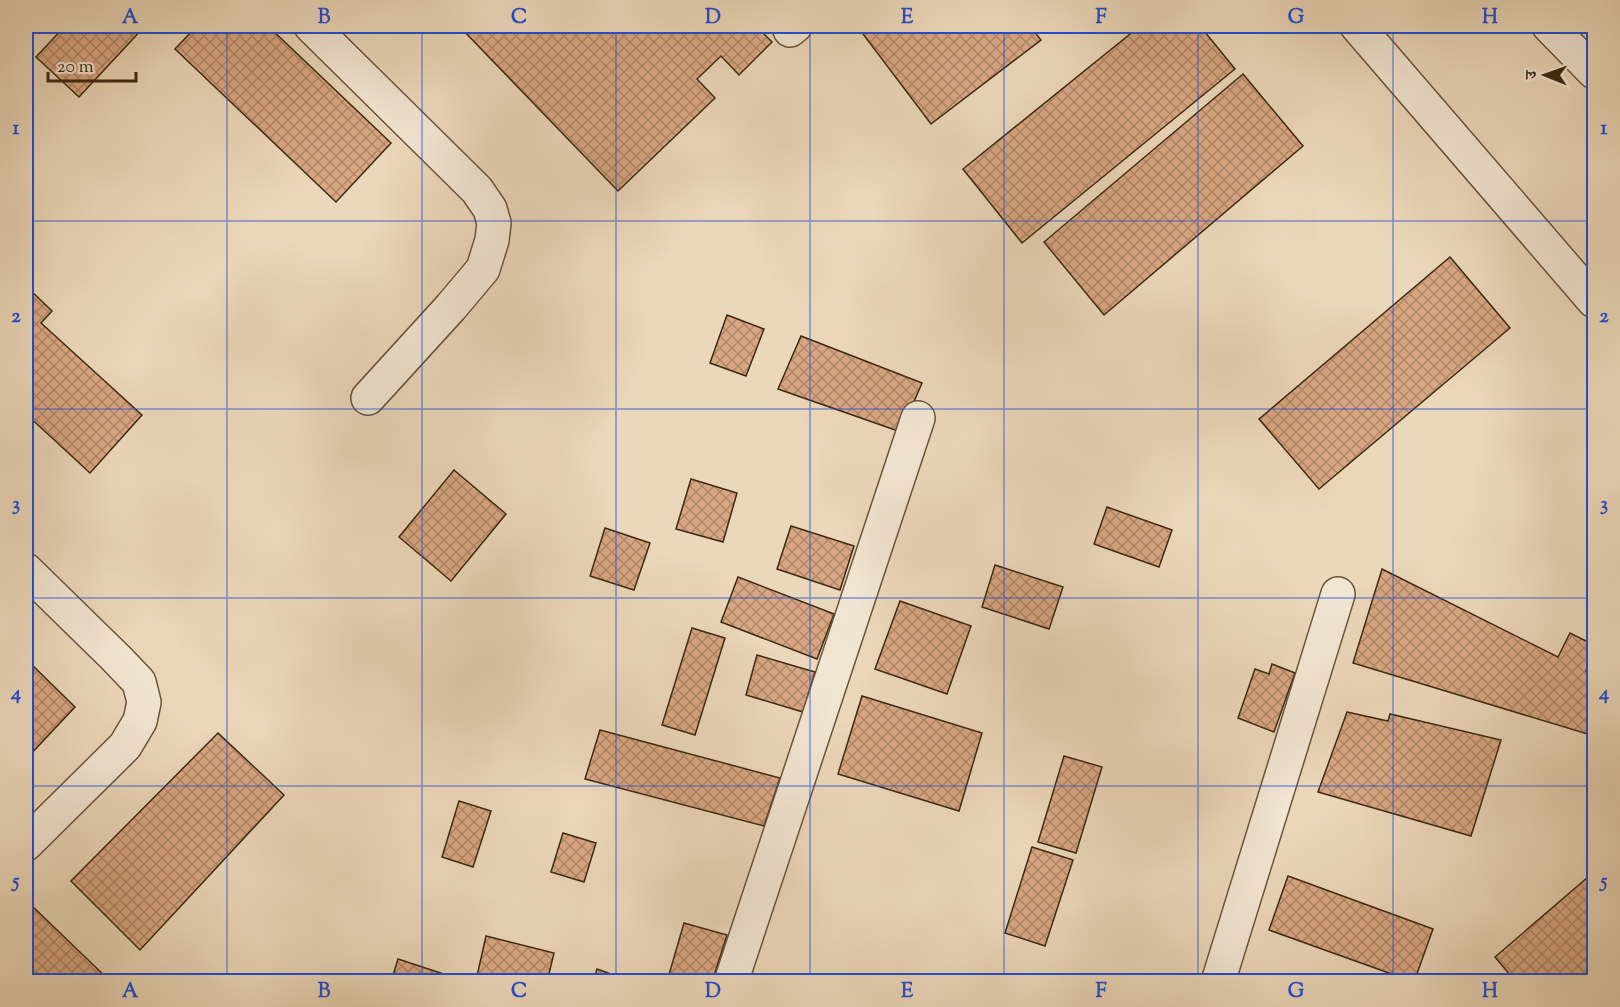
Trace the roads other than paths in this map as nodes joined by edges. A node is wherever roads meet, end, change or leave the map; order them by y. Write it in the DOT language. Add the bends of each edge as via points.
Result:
graph roads {
  1 [pos="311,26"];
  2 [pos="1357,26"];
  3 [pos="1549,26"];
  4 [pos="1594,72"];
  5 [pos="1594,301"];
  6 [pos="368,398"];
  7 [pos="918,418"];
  8 [pos="26,570"];
  9 [pos="1338,594"];
  10 [pos="26,844"];
  11 [pos="730,981"];
  12 [pos="1218,981"];
  1 -- 6 [label="street" via="477,190 494,223 483,269"];
  2 -- 5 [label="street"];
  3 -- 4 [label="street"];
  7 -- 11 [label="street"];
  8 -- 10 [label="street" via="139,682 144,702 141,721 125,746"];
  9 -- 12 [label="street"];
}
